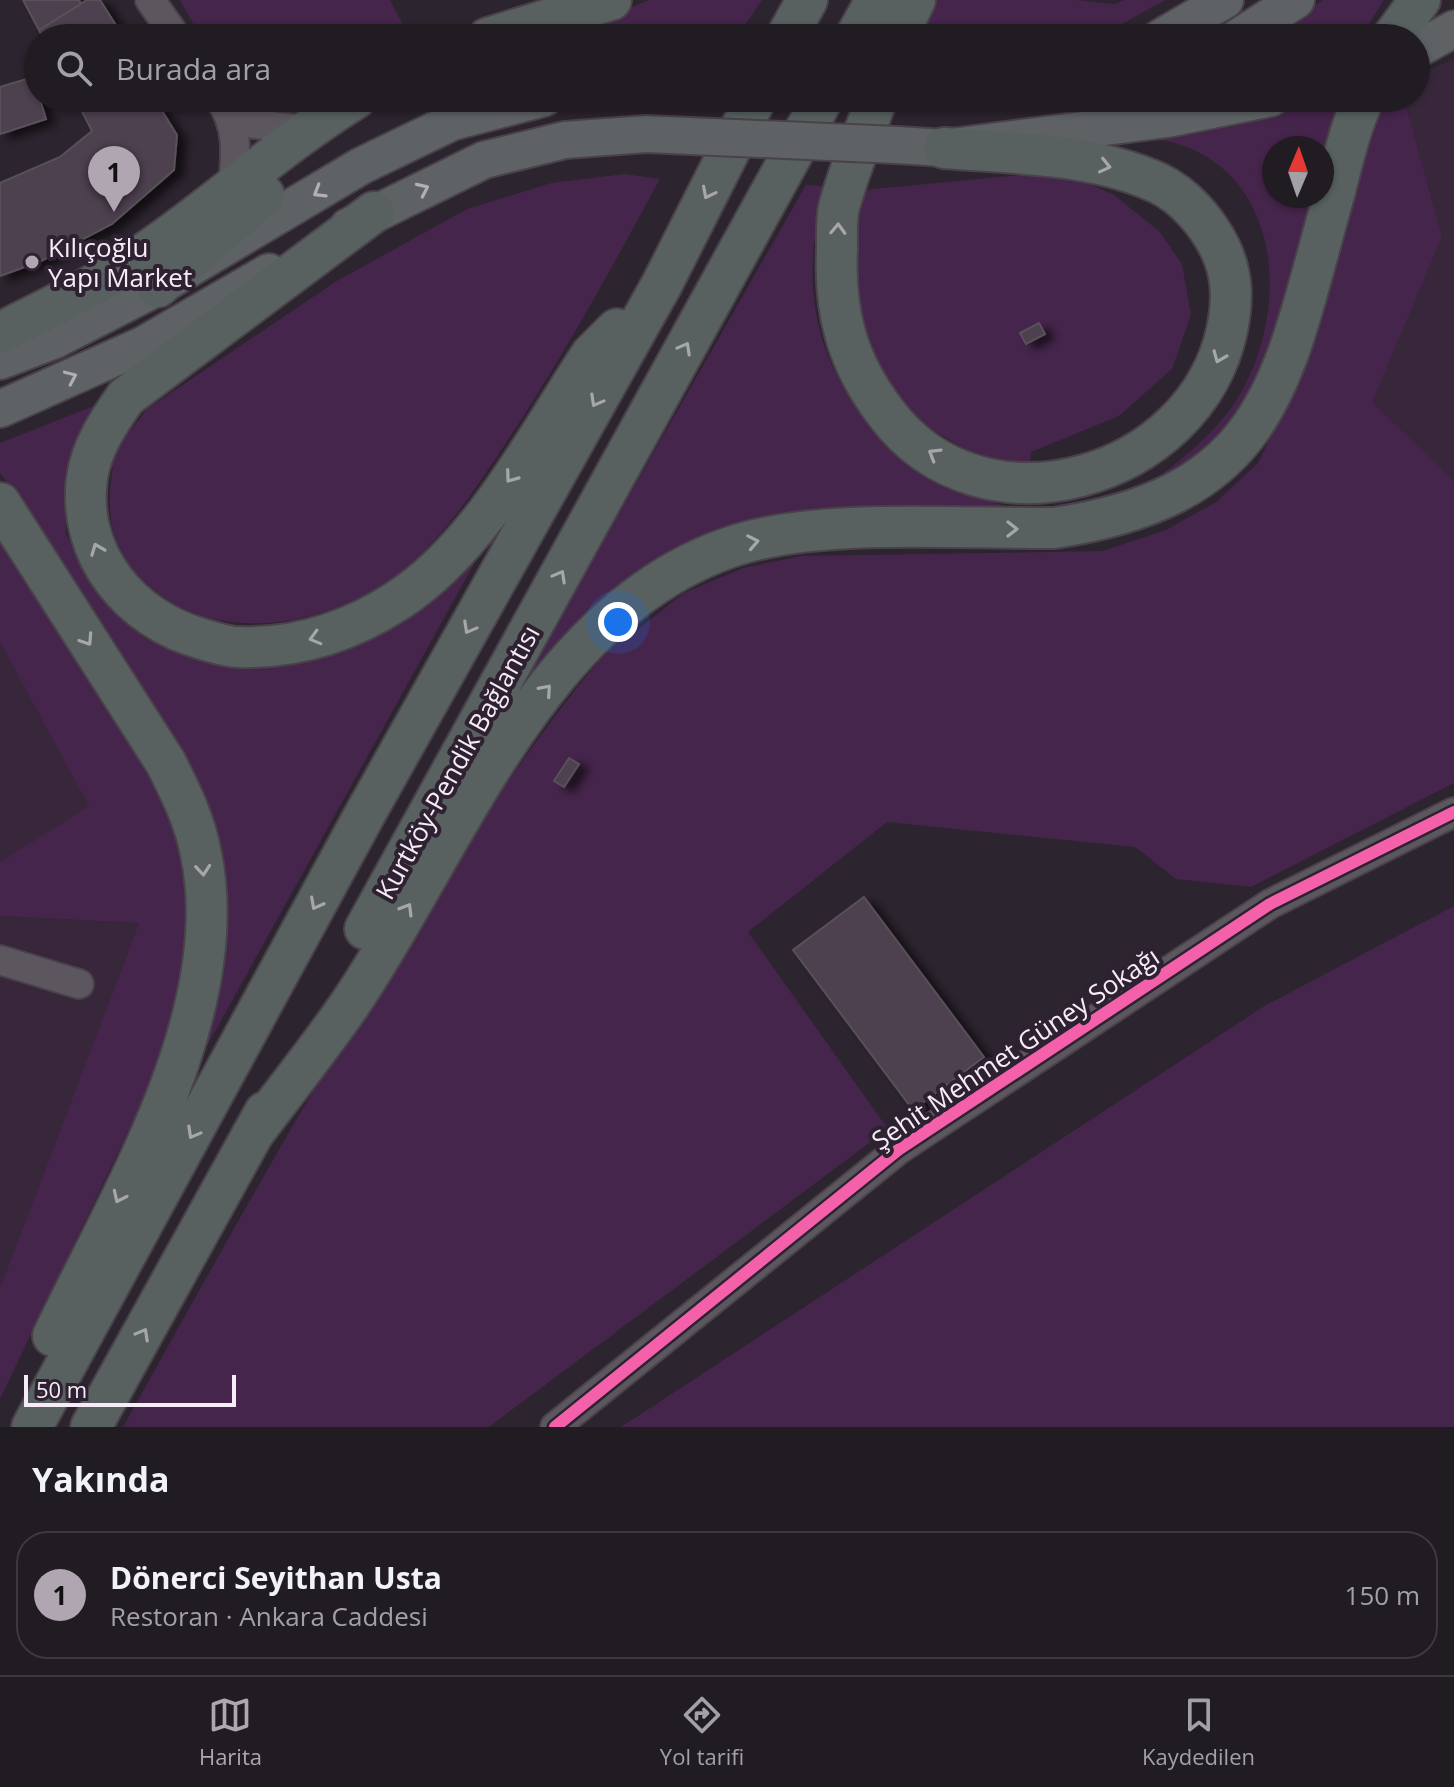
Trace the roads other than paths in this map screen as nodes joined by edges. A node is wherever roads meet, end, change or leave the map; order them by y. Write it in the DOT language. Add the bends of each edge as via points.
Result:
graph roads {
  1 [pos="150,0"];
  2 [pos="612,0"];
  3 [pos="807,0"];
  4 [pos="876,0"];
  5 [pos="915,0"];
  6 [pos="1225,0"];
  7 [pos="1296,0"];
  8 [pos="1420,0"];
  9 [pos="167,24"];
  10 [pos="534,24"];
  11 [pos="552,24"];
  12 [pos="794,24"];
  13 [pos="863,24"];
  14 [pos="904,24"];
  15 [pos="1184,24"];
  16 [pos="1259,24"];
  17 [pos="1402,24"];
  18 [pos="226,112"];
  19 [pos="235,112"];
  20 [pos="334,112"];
  21 [pos="368,112"];
  22 [pos="495,112"];
  23 [pos="749,112"];
  24 [pos="815,112"];
  25 [pos="872,112"];
  26 [pos="1094,112"];
  27 [pos="1202,112"];
  28 [pos="1357,112"];
  29 [pos="305,130"];
  30 [pos="944,148"];
  31 [pos="233,186"];
  32 [pos="374,212"];
  33 [pos="662,284"];
  34 [pos="158,287"];
  35 [pos="0,333"];
  36 [pos="0,361"];
  37 [pos="0,409"];
  38 [pos="0,503"];
  39 [pos="1454,812"];
  40 [pos="0,960"];
  41 [pos="79,984"];
  42 [pos="252,1135"];
  43 [pos="15,1427"];
  44 [pos="32,1427"];
  45 [pos="91,1427"];
  46 [pos="555,1427"];
  1 -- 9 [label="street"];
  2 -- 10 [label="highway"];
  2 -- 11 [label="highway"];
  3 -- 12 [label="highway"];
  4 -- 13 [label="highway"];
  5 -- 14 [label="highway"];
  6 -- 15 [label="main road"];
  7 -- 16 [label="main road"];
  8 -- 17 [label="highway"];
  18 -- 31 [label="street" via="237,143"];
  19 -- 29 [label="street" via="254,124"];
  20 -- 29 [label="highway"];
  21 -- 34 [label="highway"];
  22 -- 34 [label="main road, one-way" via="439,128 361,166"];
  23 -- 33 [label="highway, Kurtköy-Pendik Bağlantısı, one-way"];
  42 -- 24 [label="highway, Kurtköy-Pendik Bağlantısı, one-way"];
  30 -- 25 [label="highway, one-way" via="1074,159 1123,170 1161,184 1192,208 1214,236 1230,270 1231,313 1223,347 1205,389 1173,424 1134,454 1081,477 1043,485 998,483 957,469 902,435 872,394 848,347 835,291 838,210"];
  26 -- 30 [label="main road"];
  27 -- 30 [label="main road"];
  42 -- 28 [label="highway, one-way" via="350,1003 529,710 602,627 650,588 695,560 743,543 806,532 1092,523 1145,507 1202,477 1247,436 1279,381"];
  29 -- 31 [label="highway"];
  32 -- 30 [label="main road, one-way, bridge" via="484,160 565,140 646,134"];
  31 -- 35 [label="highway" via="123,267"];
  33 -- 32 [label="highway, one-way" via="591,355 458,549 396,602 340,631 292,645 234,647 171,630 130,600 96,552 85,513 87,475 103,431 126,397"];
  37 -- 32 [label="main road, one-way" via="143,345"];
  33 -- 44 [label="highway, Kurtköy-Pendik Bağlantısı, one-way" via="365,814"];
  34 -- 36 [label="main road" via="55,340"];
  38 -- 43 [label="highway, one-way" via="184,797 202,856 207,911 204,965 174,1082"];
  39 -- 46 [label="street, Şehit Mehmet Güney Sokağı" via="1270,904 898,1150"];
  40 -- 41 [label="street"];
  45 -- 42 [label="highway, Kurtköy-Pendik Bağlantısı, one-way"];
}
